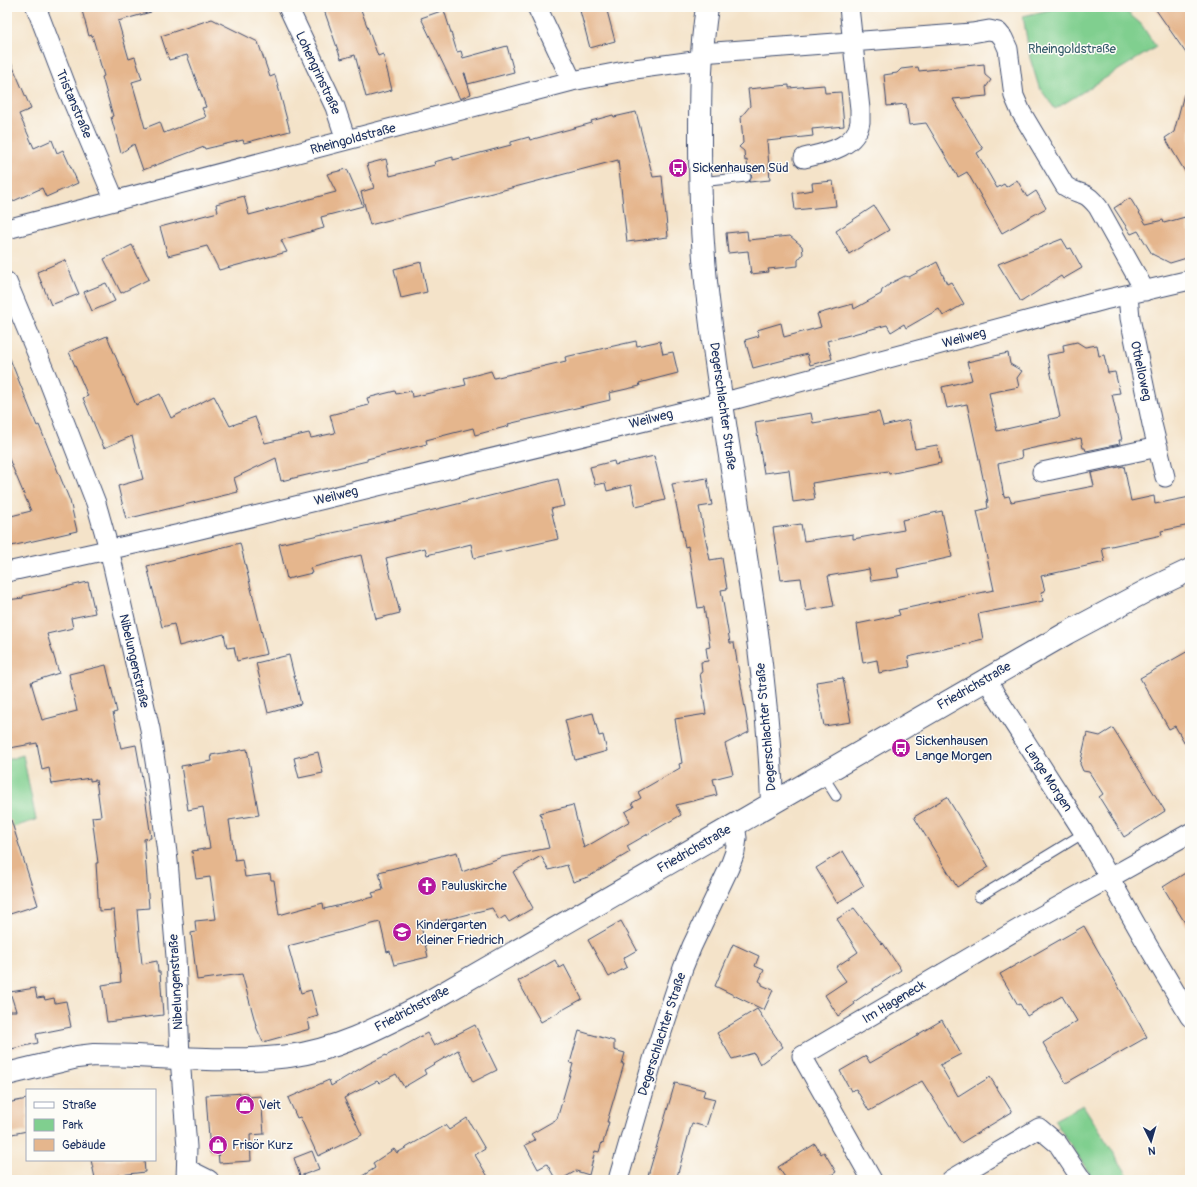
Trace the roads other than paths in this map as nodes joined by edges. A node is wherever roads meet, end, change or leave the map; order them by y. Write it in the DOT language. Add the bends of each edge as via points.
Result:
graph roads {
  1 [pos="36,7"];
  2 [pos="288,7"];
  3 [pos="537,7"];
  4 [pos="707,7"];
  5 [pos="850,7"];
  6 [pos="854,42"];
  7 [pos="701,57"];
  8 [pos="572,81"];
  9 [pos="346,140"];
  10 [pos="804,158"];
  11 [pos="746,177"];
  12 [pos="700,182"];
  13 [pos="115,201"];
  14 [pos="7,229"];
  15 [pos="1190,280"];
  16 [pos="7,282"];
  17 [pos="1136,293"];
  18 [pos="722,402"];
  19 [pos="1158,447"];
  20 [pos="1042,472"];
  21 [pos="1166,477"];
  22 [pos="109,549"];
  23 [pos="1190,570"];
  24 [pos="7,572"];
  25 [pos="987,679"];
  26 [pos="822,774"];
  27 [pos="836,796"];
  28 [pos="772,803"];
  29 [pos="735,825"];
  30 [pos="1084,833"];
  31 [pos="1190,833"];
  32 [pos="1110,877"];
  33 [pos="979,897"];
  34 [pos="1190,1017"];
  35 [pos="178,1058"];
  36 [pos="7,1074"];
  37 [pos="187,1174"];
  38 [pos="210,1180"];
  39 [pos="618,1180"];
  40 [pos="872,1180"];
  41 [pos="951,1180"];
  42 [pos="1082,1180"];
  1 -- 13 [label="street, Tristanstraße"];
  2 -- 9 [label="street, Lohengrinstraße" via="335,107"];
  3 -- 8 [label="street"];
  4 -- 7 [label="street, Degerschlachter Straße"];
  5 -- 6 [label="street"];
  6 -- 7 [label="street, Rheingoldstraße"];
  6 -- 10 [label="street" via="860,109 860,123 855,135 841,146"];
  6 -- 17 [label="street, Rheingoldstraße" via="988,30 998,32 1008,48 1014,96 1021,112 1065,186 1073,192 1084,194 1098,207"];
  7 -- 8 [label="street, Rheingoldstraße"];
  7 -- 12 [label="street, Degerschlachter Straße"];
  8 -- 9 [label="street, Rheingoldstraße"];
  9 -- 13 [label="street, Rheingoldstraße"];
  11 -- 12 [label="lane"];
  12 -- 18 [label="street, Degerschlachter Straße" via="705,272"];
  13 -- 14 [label="street, Rheingoldstraße"];
  15 -- 17 [label="street, Weilweg"];
  16 -- 22 [label="street, Nibelungenstraße" via="82,465"];
  17 -- 18 [label="street, Weilweg"];
  17 -- 19 [label="street, Othelloweg" via="1130,318"];
  18 -- 22 [label="street, Weilweg"];
  18 -- 28 [label="street, Degerschlachter Straße" via="765,692"];
  19 -- 20 [label="street"];
  19 -- 21 [label="street, Othelloweg"];
  22 -- 24 [label="street, Weilweg"];
  22 -- 35 [label="street, Nibelungenstraße" via="150,729 166,839 172,906"];
  23 -- 25 [label="street, Friedrichstraße" via="1109,610"];
  25 -- 26 [label="street, Friedrichstraße"];
  25 -- 30 [label="street, Lange Morgen"];
  26 -- 27 [label="lane"];
  26 -- 28 [label="street, Friedrichstraße"];
  28 -- 29 [label="street, Friedrichstraße"];
  29 -- 35 [label="street, Friedrichstraße" via="425,1004 374,1030 335,1045 290,1056 233,1060"];
  29 -- 39 [label="street, Degerschlachter Straße" via="735,852 683,968"];
  30 -- 32 [label="street, Lange Morgen"];
  30 -- 33 [label="lane"];
  31 -- 32 [label="street"];
  32 -- 34 [label="street, Lange Morgen"];
  32 -- 40 [label="street, Im Hageneck" via="802,1056"];
  35 -- 36 [label="street, Friedrichstraße" via="82,1056"];
  35 -- 37 [label="street, Nibelungenstraße"];
  37 -- 38 [label="street"];
  41 -- 42 [label="street" via="1039,1128 1058,1144"];
}
